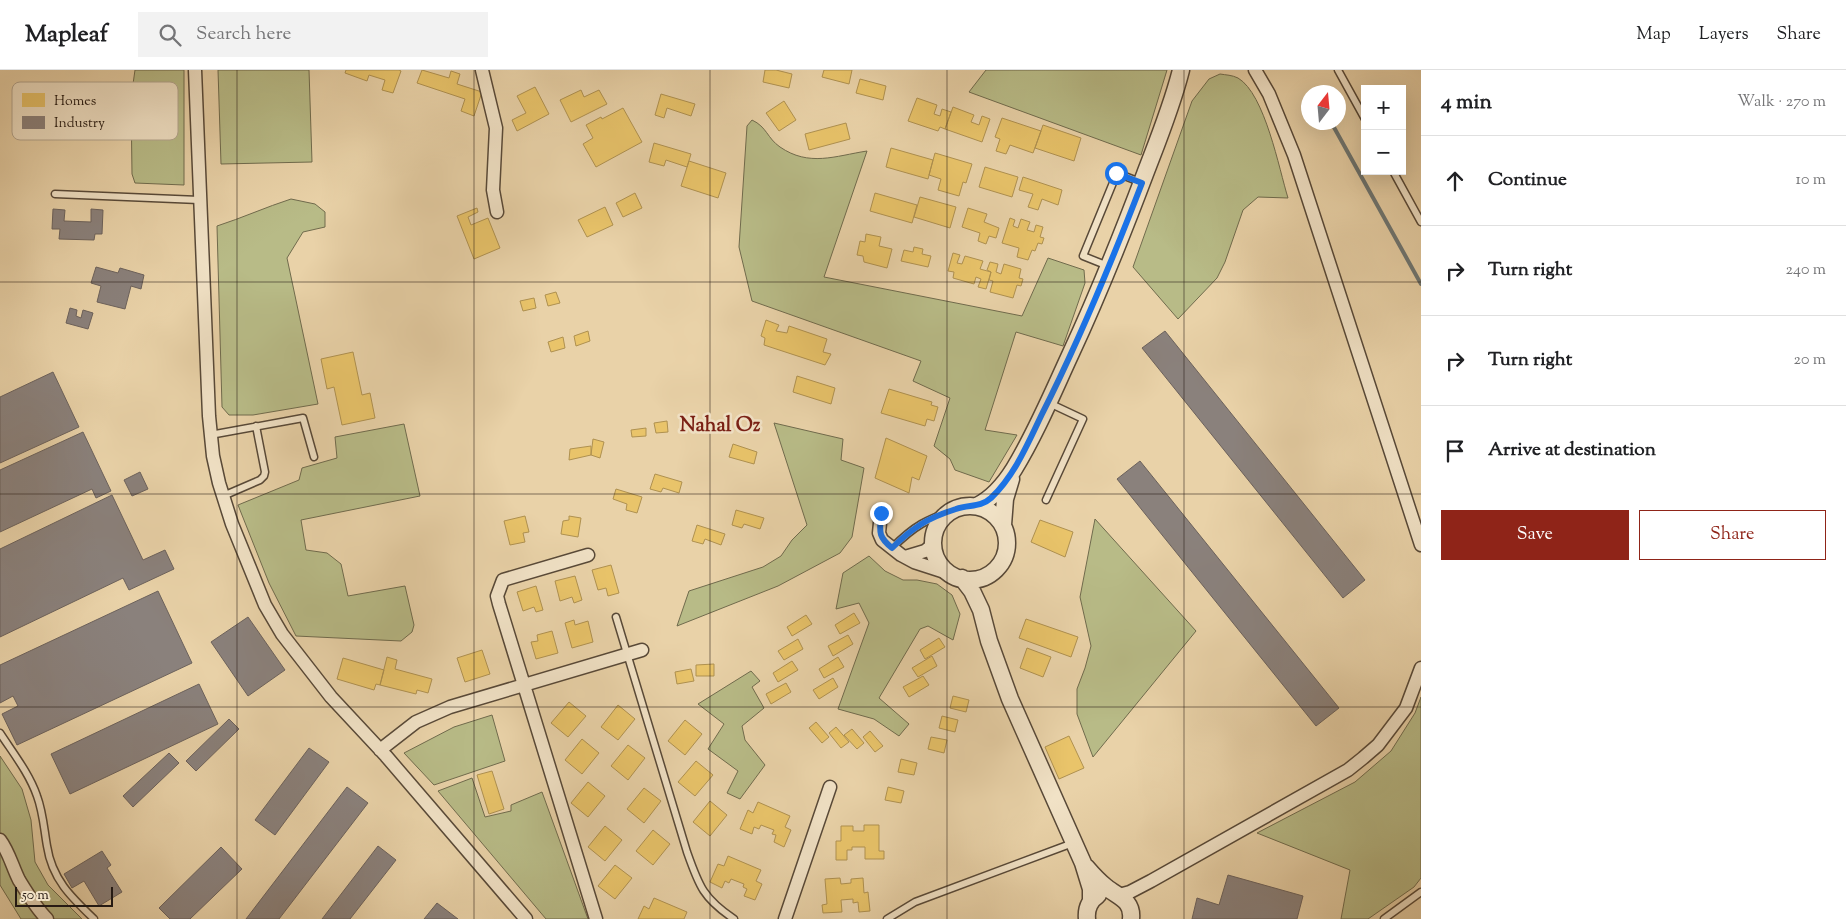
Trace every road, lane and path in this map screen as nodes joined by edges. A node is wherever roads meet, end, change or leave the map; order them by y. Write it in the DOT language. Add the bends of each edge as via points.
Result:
graph roads {
  1 [pos="195,70"];
  2 [pos="482,70"];
  3 [pos="1180,70"];
  4 [pos="1191,70"];
  5 [pos="1255,70"];
  6 [pos="1338,70"];
  7 [pos="1173,98"];
  8 [pos="1361,112"];
  9 [pos="1395,175"];
  10 [pos="1142,183"];
  11 [pos="55,194"];
  12 [pos="199,200"];
  13 [pos="497,212"];
  14 [pos="1421,222"];
  15 [pos="1109,266"];
  16 [pos="1048,403"];
  17 [pos="256,426"];
  18 [pos="210,435"];
  19 [pos="314,457"];
  20 [pos="1014,470"];
  21 [pos="223,496"];
  22 [pos="1046,500"];
  23 [pos="977,506"];
  24 [pos="956,508"];
  25 [pos="881,513"];
  26 [pos="1003,525"];
  27 [pos="934,544"];
  28 [pos="1421,545"];
  29 [pos="892,548"];
  30 [pos="588,555"];
  31 [pos="905,557"];
  32 [pos="991,573"];
  33 [pos="956,576"];
  34 [pos="981,610"];
  35 [pos="616,618"];
  36 [pos="642,650"];
  37 [pos="627,654"];
  38 [pos="1421,668"];
  39 [pos="522,685"];
  40 [pos="0,733"];
  41 [pos="380,750"];
  42 [pos="830,787"];
  43 [pos="0,840"];
  44 [pos="1073,843"];
  45 [pos="1083,863"];
  46 [pos="1151,881"];
  47 [pos="1421,892"];
  48 [pos="1117,894"];
  49 [pos="1087,913"];
  50 [pos="1131,914"];
  51 [pos="47,919"];
  52 [pos="94,919"];
  53 [pos="526,919"];
  54 [pos="596,919"];
  55 [pos="734,919"];
  56 [pos="785,919"];
  57 [pos="887,919"];
  58 [pos="1384,919"];
  1 -- 12 [label="street"];
  2 -- 13 [label="street" via="496,128 493,190"];
  3 -- 7 [label="street"];
  4 -- 7 [label="street"];
  5 -- 28 [label="street" via="1269,94 1294,154"];
  6 -- 8 [label="lane"];
  7 -- 10 [label="street"];
  9 -- 14 [label="lane"];
  10 -- 15 [label="street"];
  10 -- 15 [label="lane" via="1116,173 1083,256"];
  11 -- 12 [label="lane"];
  12 -- 18 [label="street"];
  15 -- 16 [label="street"];
  16 -- 20 [label="street"];
  16 -- 22 [label="lane" via="1083,419"];
  17 -- 18 [label="lane"];
  17 -- 19 [label="lane" via="303,418"];
  17 -- 21 [label="lane" via="264,476"];
  18 -- 21 [label="street"];
  20 -- 23 [label="street" via="997,492"];
  20 -- 26 [label="street" via="1005,499"];
  21 -- 41 [label="street" via="250,570 282,634 331,697"];
  23 -- 24 [label="street"];
  23 -- 26 [label="street" via="991,512"];
  24 -- 27 [label="street" via="938,525"];
  24 -- 29 [label="lane" via="924,521"];
  25 -- 29 [label="street" via="879,533"];
  26 -- 32 [label="street" via="1006,551"];
  27 -- 31 [label="street" via="919,554"];
  27 -- 33 [label="street" via="940,564"];
  29 -- 31 [label="street"];
  30 -- 39 [label="street" via="503,580 498,596"];
  31 -- 33 [label="street"];
  32 -- 33 [label="street" via="977,579"];
  32 -- 34 [label="street"];
  33 -- 34 [label="street" via="972,591"];
  34 -- 44 [label="street" via="1010,699"];
  35 -- 37 [label="lane"];
  36 -- 37 [label="street"];
  37 -- 39 [label="street"];
  37 -- 55 [label="lane" via="696,878 719,910"];
  38 -- 46 [label="street" via="1406,708 1378,745 1348,770"];
  39 -- 41 [label="street" via="429,715"];
  39 -- 54 [label="street"];
  40 -- 52 [label="lane" via="38,797 47,848 60,882"];
  41 -- 53 [label="street"];
  42 -- 56 [label="street"];
  43 -- 51 [label="street" via="30,898"];
  44 -- 45 [label="street"];
  44 -- 57 [label="lane" via="915,902"];
  45 -- 48 [label="street" via="1099,882"];
  45 -- 49 [label="street" via="1091,889"];
  46 -- 48 [label="street" via="1130,892"];
  46 -- 50 [label="street" via="1138,893"];
  47 -- 58 [label="lane"];
  48 -- 49 [label="street" via="1100,894"];
  48 -- 50 [label="street" via="1128,902"];
}
